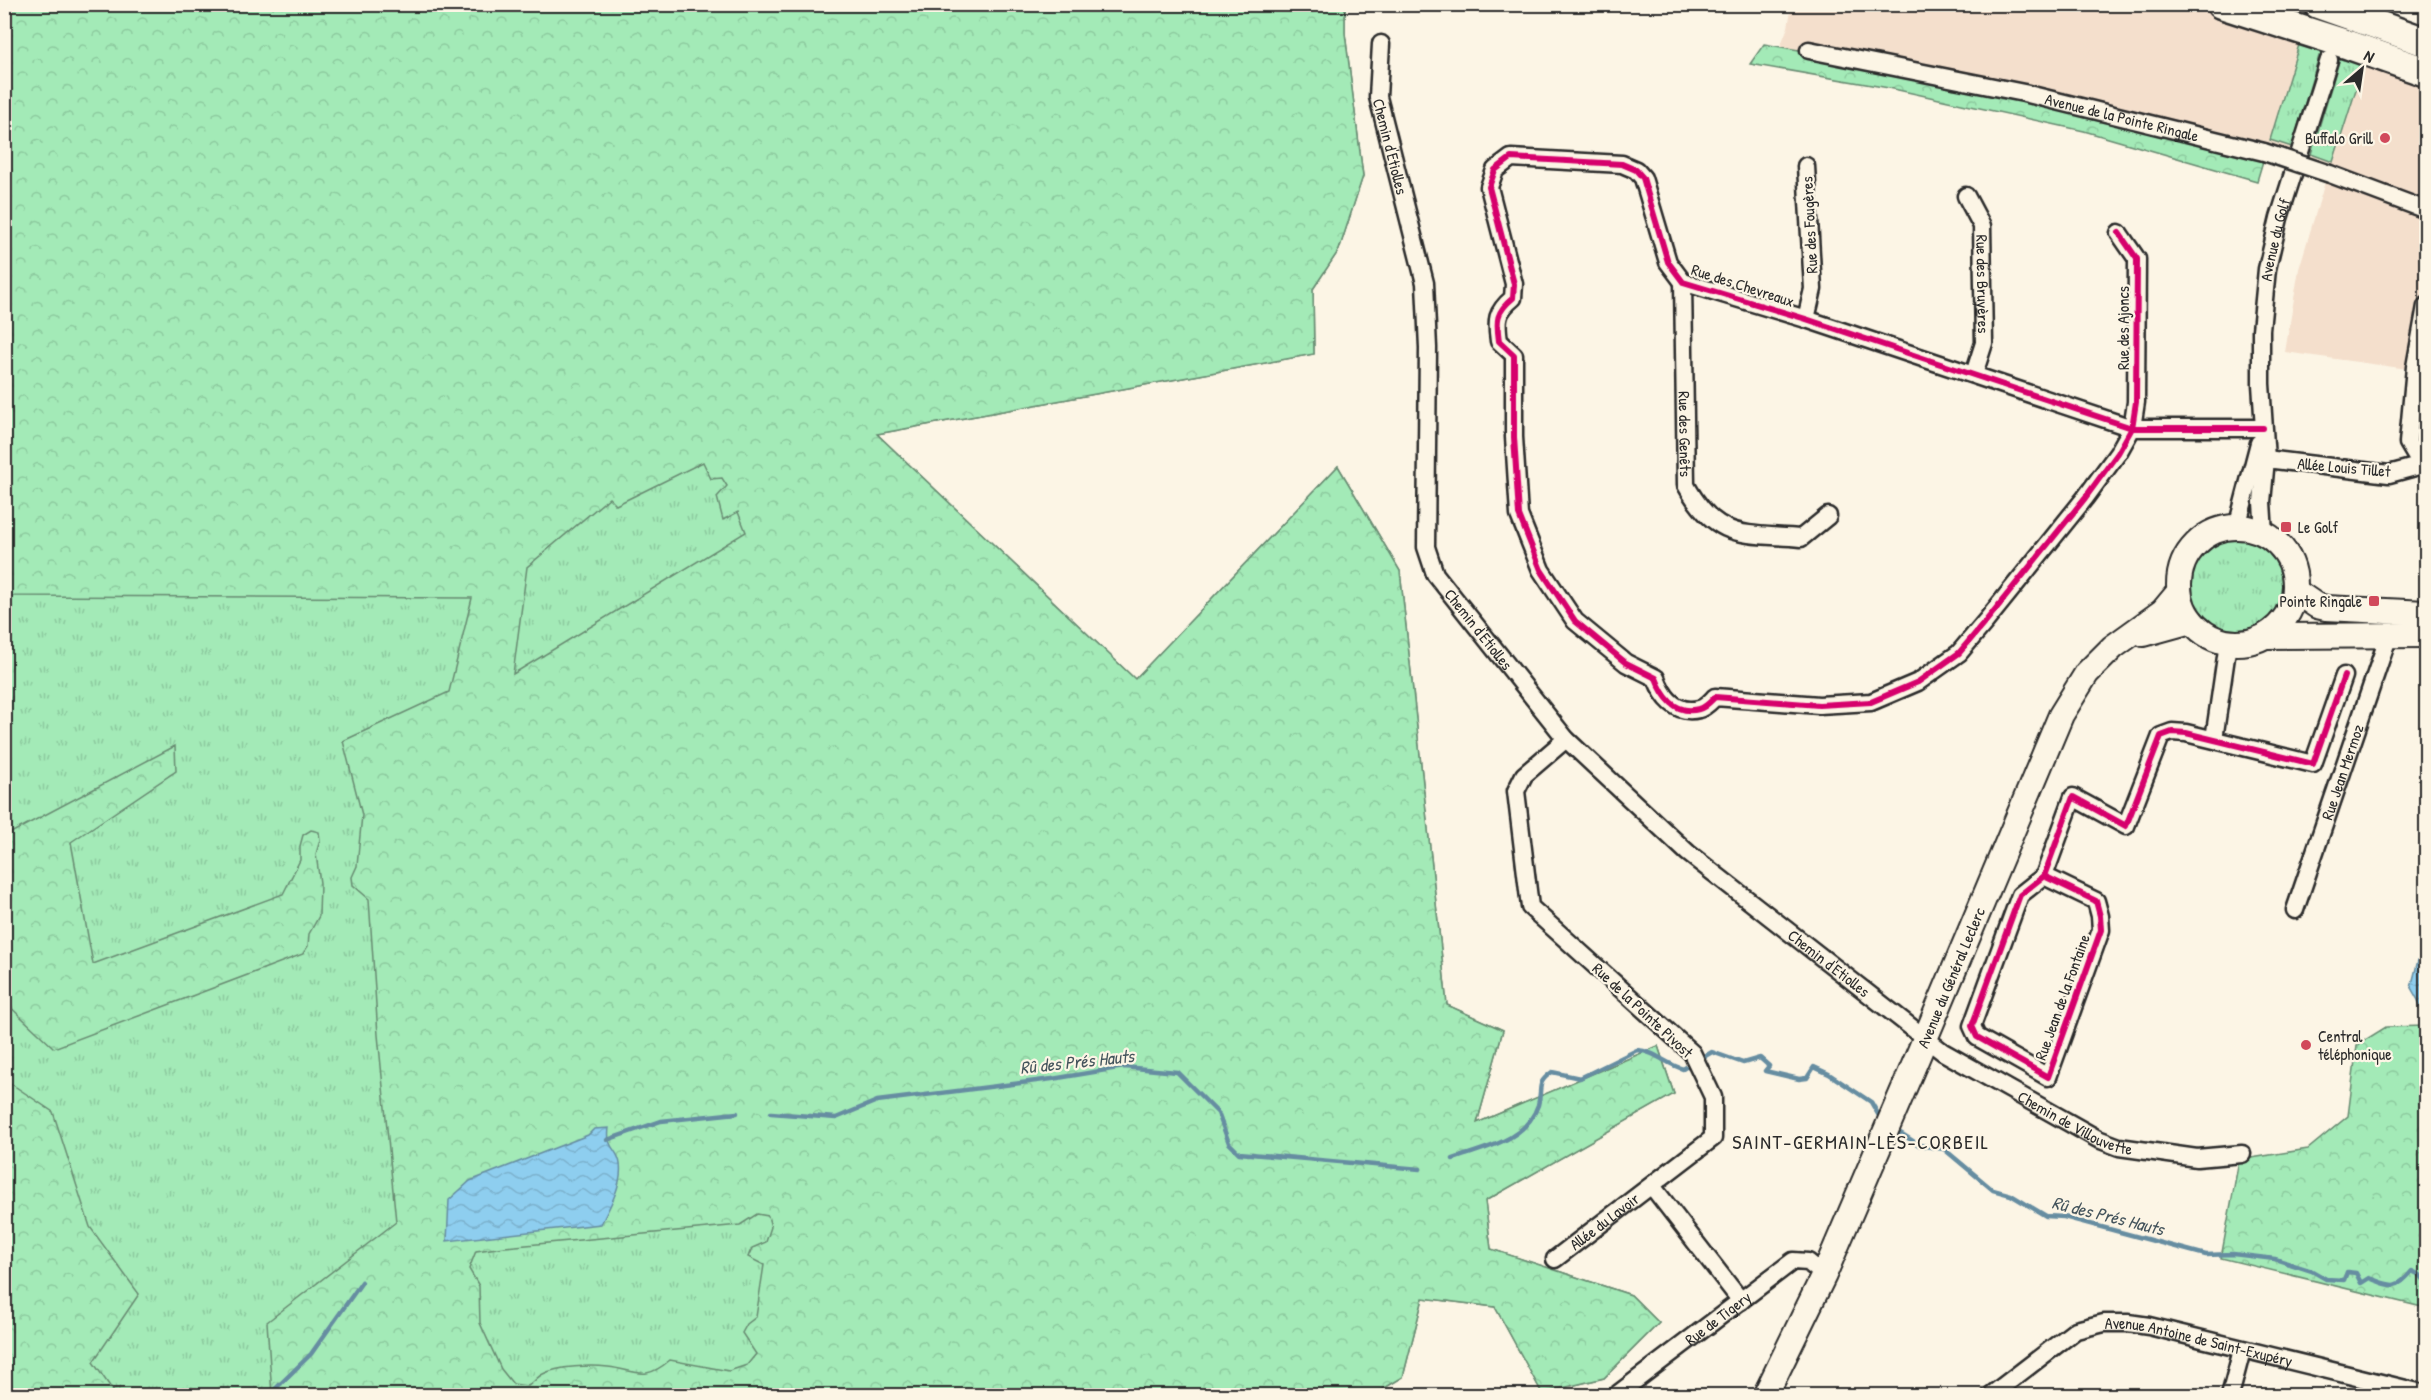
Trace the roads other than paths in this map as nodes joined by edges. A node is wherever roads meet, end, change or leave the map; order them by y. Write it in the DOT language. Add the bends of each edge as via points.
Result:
graph roads {
  1 [pos="2221,4"];
  2 [pos="2318,4"];
  3 [pos="2427,42"];
  4 [pos="1381,44"];
  5 [pos="1809,50"];
  6 [pos="2329,60"];
  7 [pos="2427,72"];
  8 [pos="1806,166"];
  9 [pos="1966,196"];
  10 [pos="2427,210"];
  11 [pos="2119,233"];
  12 [pos="1683,282"];
  13 [pos="2427,306"];
  14 [pos="1806,319"];
  15 [pos="1974,375"];
  16 [pos="2132,428"];
  17 [pos="2263,428"];
  18 [pos="2266,459"];
  19 [pos="2424,465"];
  20 [pos="1828,516"];
  21 [pos="2237,527"];
  22 [pos="2264,534"];
  23 [pos="2295,591"];
  24 [pos="2178,593"];
  25 [pos="2427,613"];
  26 [pos="2191,621"];
  27 [pos="2390,635"];
  28 [pos="2427,635"];
  29 [pos="2266,636"];
  30 [pos="2228,643"];
  31 [pos="2344,676"];
  32 [pos="1566,739"];
  33 [pos="2214,739"];
  34 [pos="2044,876"];
  35 [pos="2295,910"];
  36 [pos="1929,1042"];
  37 [pos="1893,1126"];
  38 [pos="2242,1154"];
  39 [pos="1652,1186"];
  40 [pos="1555,1259"];
  41 [pos="1824,1275"];
  42 [pos="1741,1301"];
  43 [pos="2242,1350"];
  44 [pos="2374,1389"];
  45 [pos="2427,1394"];
  46 [pos="1615,1395"];
  47 [pos="1765,1395"];
  48 [pos="1777,1395"];
  49 [pos="1990,1395"];
  50 [pos="2230,1395"];
  1 -- 7 [label="highway"];
  2 -- 3 [label="highway"];
  4 -- 32 [label="street, Chemin d'Etiolles" via="1378,97 1425,283 1426,547 1435,574"];
  5 -- 10 [label="street, Avenue de la Pointe Ringale, bridge" via="2024,93 2264,152"];
  6 -- 17 [label="street, Avenue du Golf" via="2267,268 2261,330"];
  8 -- 14 [label="street, Rue des Fougères" via="1813,289"];
  9 -- 15 [label="street, Rue des Bruyères" via="1982,226 1984,343"];
  11 -- 16 [label="street, Rue des Ajoncs" via="2136,259 2136,402"];
  12 -- 14 [label="street, Rue des Chevreaux"];
  12 -- 16 [label="street, Rue des Chevreaux" via="1668,262 1643,178 1636,170 1622,164 1511,158 1496,170 1489,187 1514,284 1513,298 1502,307 1497,322 1499,341 1514,356 1514,436 1520,514 1541,570 1575,621 1626,663 1656,678 1662,695 1680,709 1701,709 1715,697 1819,705 1871,702 1918,682 1959,653 2085,498"];
  12 -- 20 [label="street, Rue des Genêts" via="1686,485 1698,507 1717,525 1738,533 1801,538"];
  13 -- 19 [label="street" via="2415,367 2408,443"];
  14 -- 15 [label="street, Rue des Chevreaux"];
  15 -- 16 [label="street, Rue des Chevreaux"];
  16 -- 17 [label="street, Rue des Chevreaux"];
  17 -- 18 [label="street"];
  17 -- 21 [label="street"];
  18 -- 19 [label="street, Allée Louis Tillet" via="2389,474"];
  18 -- 22 [label="street"];
  21 -- 22 [label="main road"];
  21 -- 24 [label="main road" via="2218,530 2201,539 2188,553"];
  22 -- 23 [label="main road" via="2282,549 2293,569"];
  23 -- 25 [label="main road" via="2326,608"];
  23 -- 29 [label="main road" via="2282,622"];
  24 -- 26 [label="main road"];
  24 -- 36 [label="main road, Avenue du Général Leclerc" via="2163,611 2113,647 2087,673 2061,715"];
  26 -- 30 [label="main road" via="2212,638"];
  26 -- 36 [label="main road, Avenue du Général Leclerc" via="2145,633 2094,678 2069,718"];
  27 -- 28 [label="main road"];
  27 -- 29 [label="main road"];
  27 -- 35 [label="street, Rue Jean Mermoz"];
  29 -- 30 [label="main road" via="2251,642"];
  30 -- 33 [label="street"];
  31 -- 33 [label="street" via="2313,764"];
  32 -- 36 [label="street, Chemin d'Etiolles" via="1688,853"];
  32 -- 39 [label="street, Rue de la Pointe Pivost" via="1524,775 1516,790 1530,907 1692,1053 1713,1097 1713,1138"];
  33 -- 34 [label="street" via="2172,732 2161,736 2126,826 2073,797"];
  34 -- 34 [label="street, Rue Jean de la Fontaine" via="2096,901 2101,930 2048,1077 1977,1037 1972,1026 2020,895"];
  36 -- 37 [label="main road, Avenue du Général Leclerc"];
  36 -- 38 [label="street, Chemin de Villouvette" via="2098,1139 2119,1147 2197,1158"];
  37 -- 41 [label="main road, Avenue du Général Leclerc"];
  37 -- 48 [label="main road, Avenue du Général Leclerc"];
  39 -- 40 [label="street, Allée du Lavoir"];
  39 -- 42 [label="street"];
  41 -- 42 [label="street, Rue de Tigery" via="1808,1262 1793,1261"];
  41 -- 47 [label="main road, Avenue du Général Leclerc"];
  42 -- 46 [label="street, Rue de Tigery"];
  43 -- 44 [label="street, Avenue Antoine de Saint-Exupéry"];
  43 -- 49 [label="street, Avenue Antoine de Saint-Exupéry" via="2149,1326 2104,1323 2076,1330"];
  43 -- 50 [label="street"];
  44 -- 45 [label="street, Avenue Antoine de Saint-Exupéry"];
}
